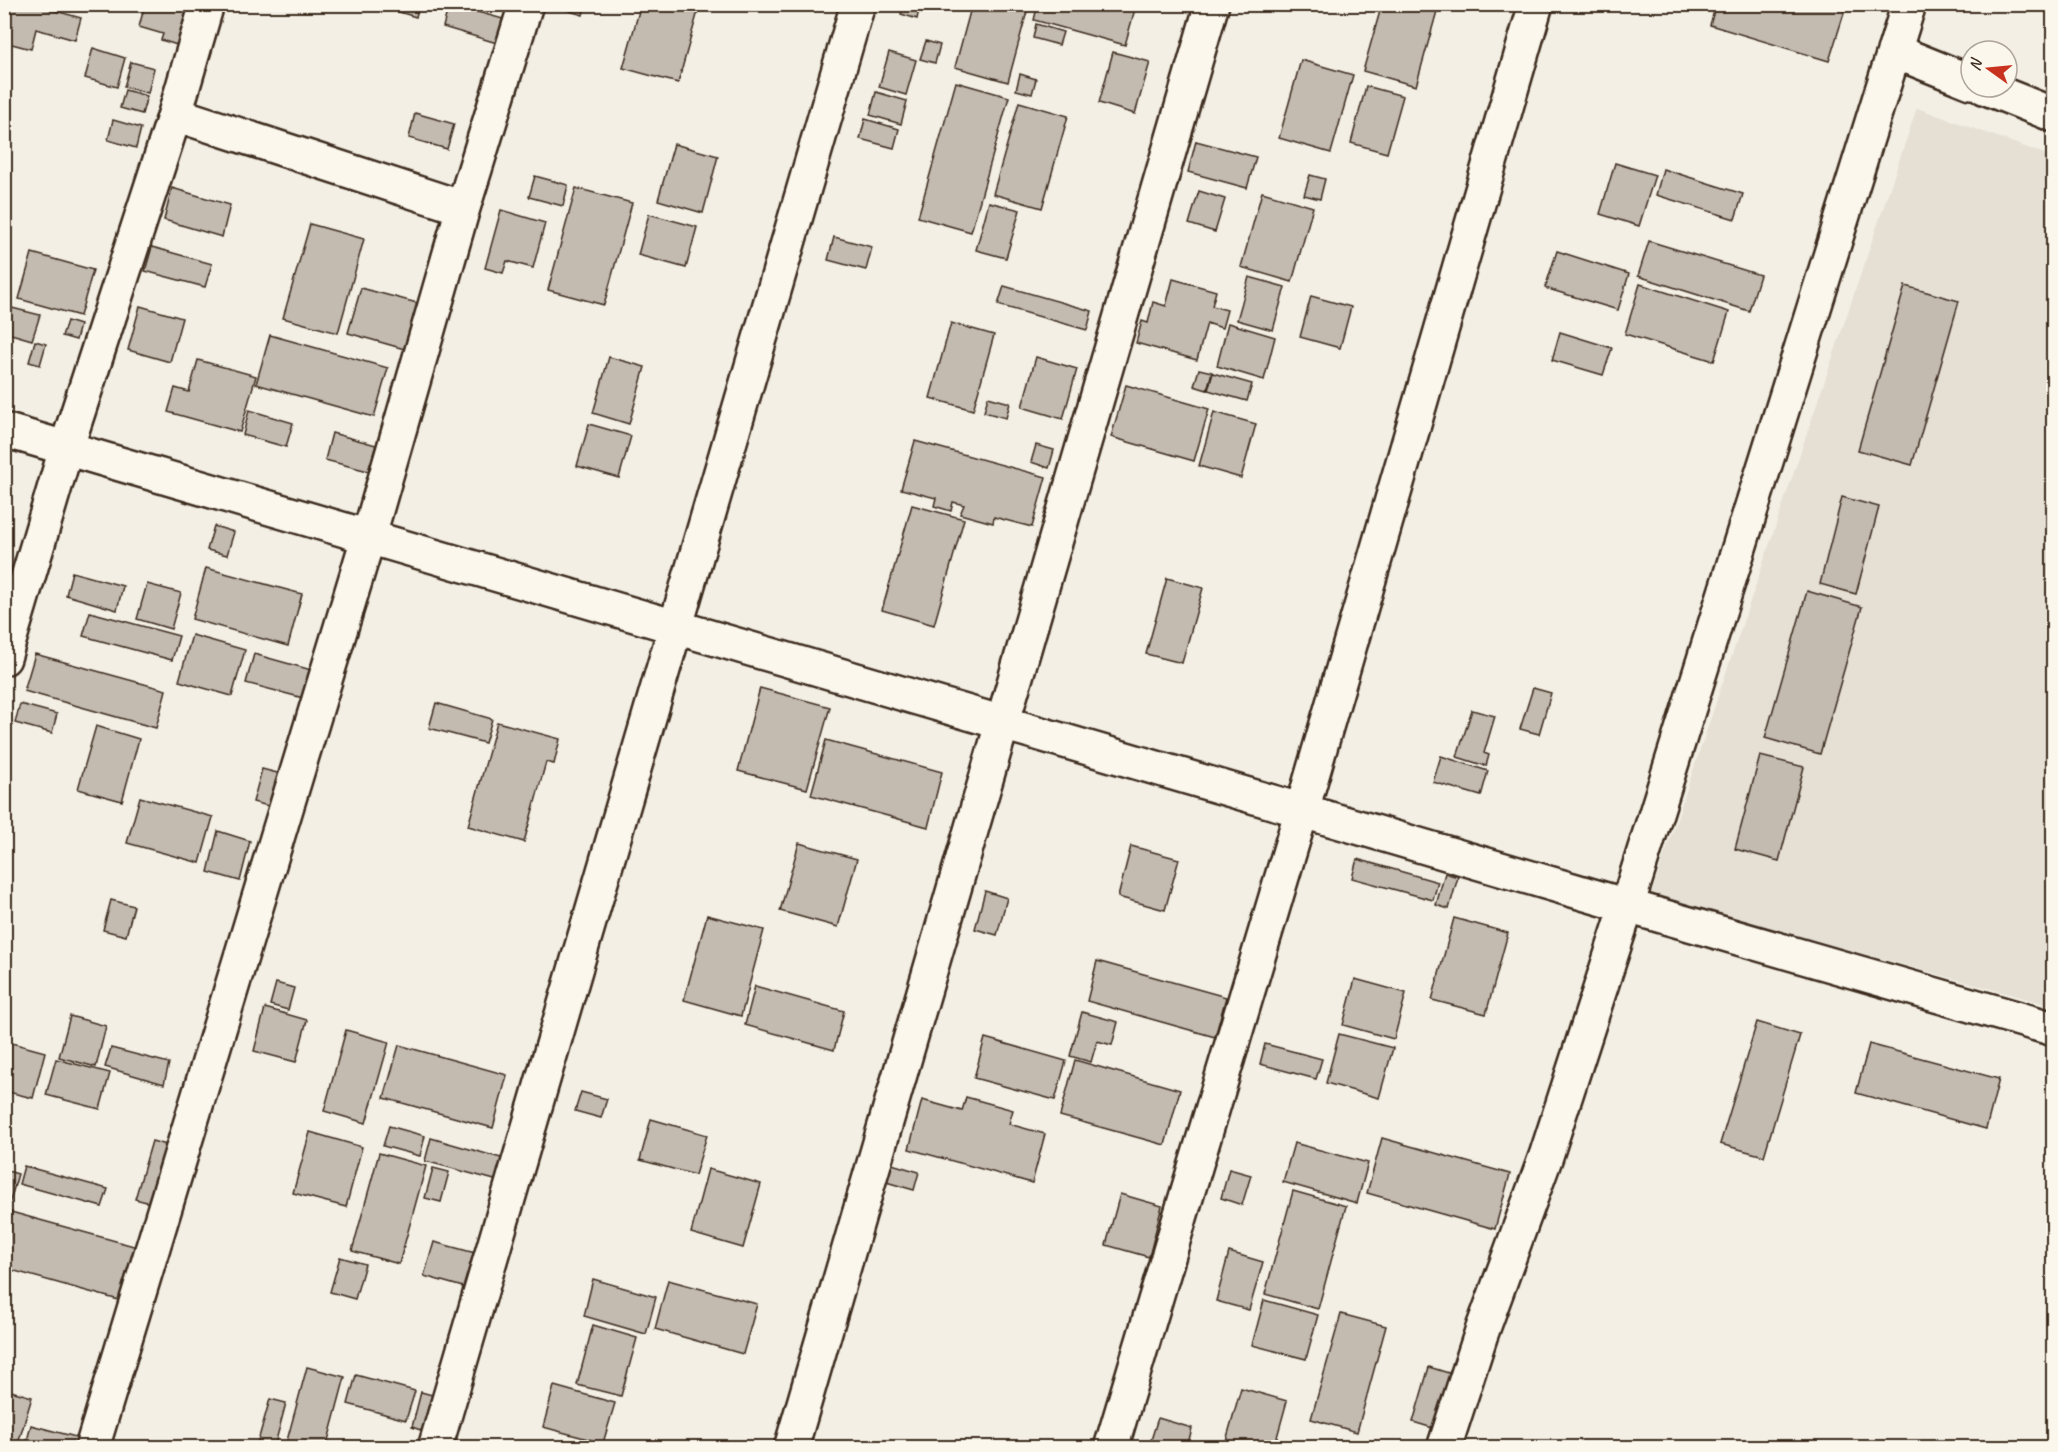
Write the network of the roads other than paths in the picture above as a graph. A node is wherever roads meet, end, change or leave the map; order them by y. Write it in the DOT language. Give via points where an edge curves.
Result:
graph roads {
  1 [pos="207,4"];
  2 [pos="526,4"];
  3 [pos="858,4"];
  4 [pos="1212,4"];
  5 [pos="1536,4"];
  6 [pos="1909,4"];
  7 [pos="1894,51"];
  8 [pos="1959,77"];
  9 [pos="2014,99"];
  10 [pos="175,114"];
  11 [pos="2054,115"];
  12 [pos="463,208"];
  13 [pos="4,430"];
  14 [pos="66,449"];
  15 [pos="369,535"];
  16 [pos="676,625"];
  17 [pos="4,658"];
  18 [pos="1003,722"];
  19 [pos="1302,810"];
  20 [pos="1627,906"];
  21 [pos="2054,1029"];
  22 [pos="92,1448"];
  23 [pos="435,1448"];
  24 [pos="791,1448"];
  25 [pos="1111,1448"];
  26 [pos="1444,1448"];
  1 -- 10 [label="street"];
  2 -- 12 [label="street"];
  3 -- 16 [label="street"];
  4 -- 18 [label="street"];
  5 -- 19 [label="street"];
  6 -- 7 [label="street"];
  7 -- 8 [label="street"];
  7 -- 20 [label="street"];
  9 -- 11 [label="street"];
  10 -- 12 [label="street"];
  10 -- 14 [label="street"];
  12 -- 15 [label="street"];
  13 -- 14 [label="street"];
  14 -- 15 [label="street"];
  14 -- 17 [label="street"];
  15 -- 16 [label="street"];
  15 -- 22 [label="street"];
  16 -- 18 [label="street"];
  16 -- 23 [label="street"];
  18 -- 19 [label="street"];
  18 -- 24 [label="street"];
  19 -- 20 [label="street"];
  19 -- 25 [label="street"];
  20 -- 21 [label="street"];
  20 -- 26 [label="street" via="1546,1156"];
}
